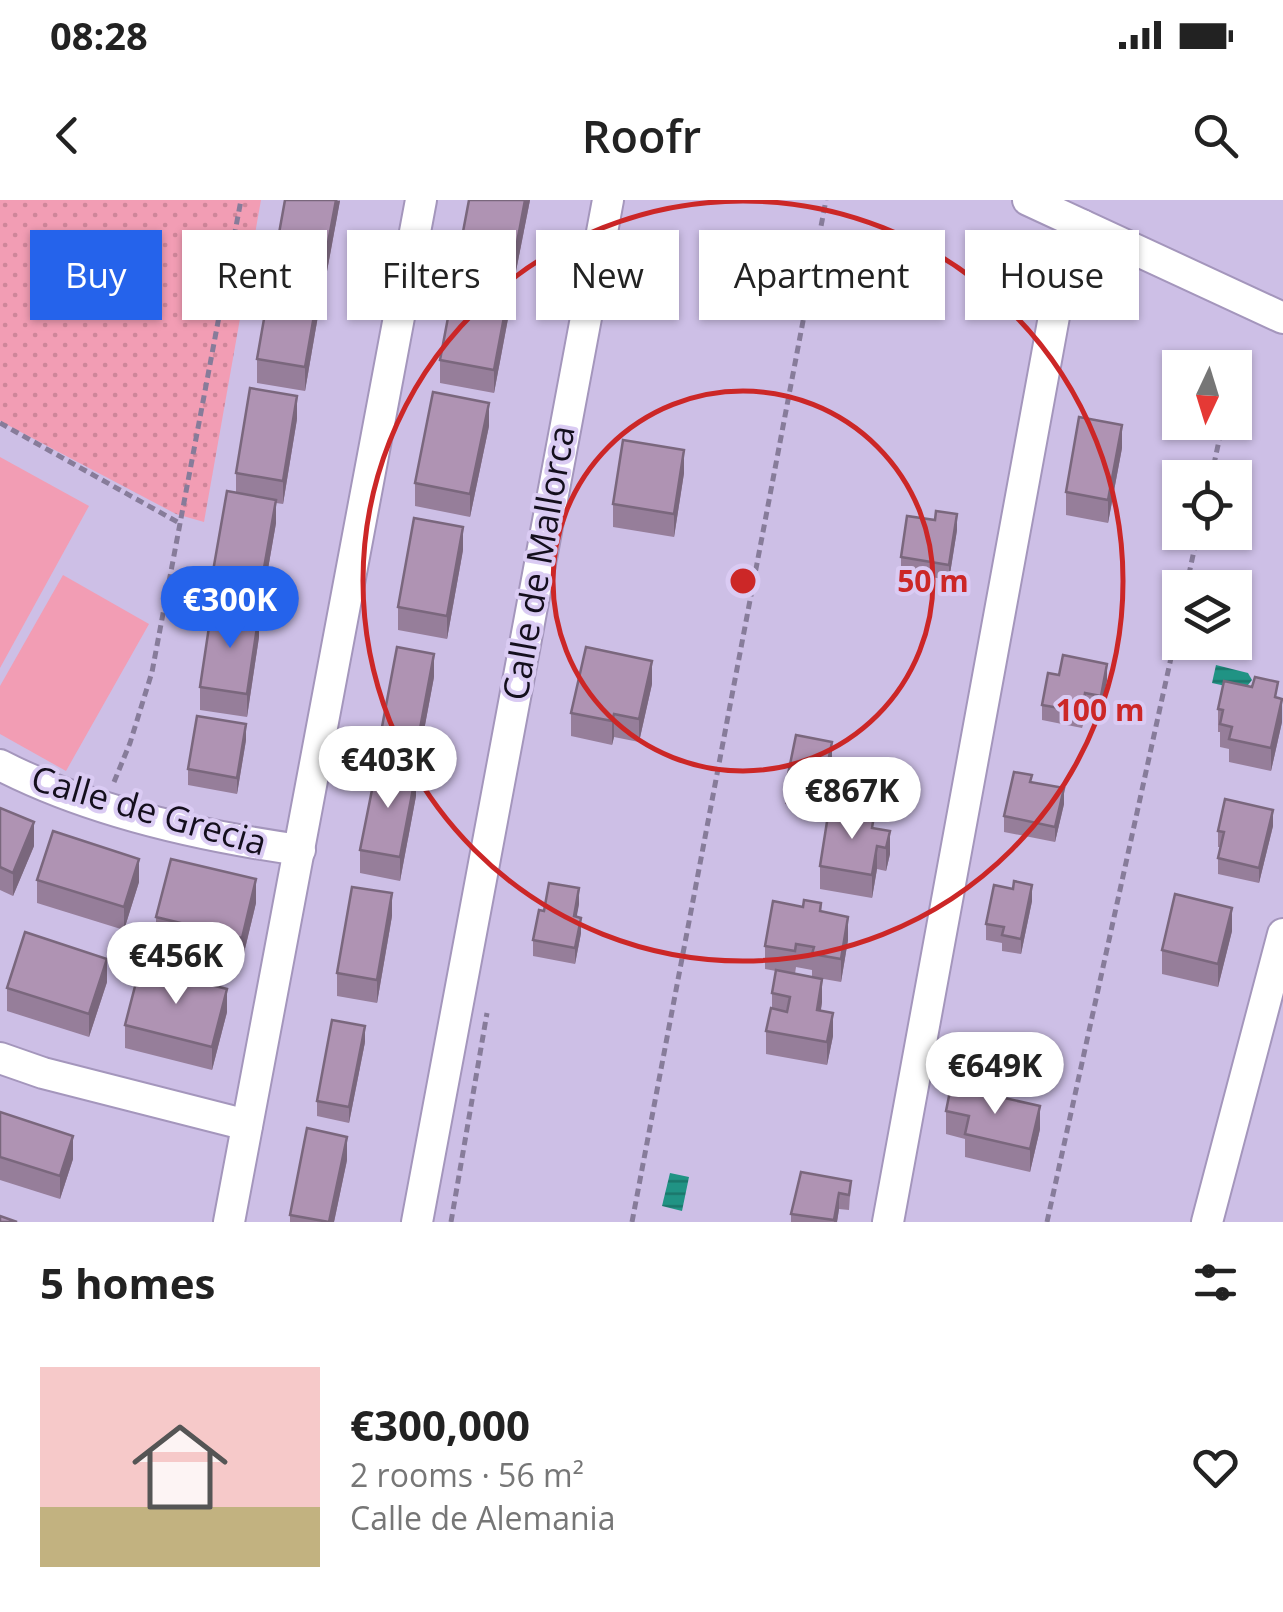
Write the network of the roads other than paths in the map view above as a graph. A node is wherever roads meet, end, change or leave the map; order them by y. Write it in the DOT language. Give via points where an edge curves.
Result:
graph roads {
  1 [pos="421,200"];
  2 [pos="608,200"];
  3 [pos="1028,200"];
  4 [pos="1082,225"];
  5 [pos="1283,318"];
  6 [pos="0,766"];
  7 [pos="300,850"];
  8 [pos="1283,934"];
  9 [pos="0,1058"];
  10 [pos="247,1125"];
  11 [pos="228,1222"];
  12 [pos="418,1222"];
  13 [pos="888,1222"];
  14 [pos="1207,1222"];
  1 -- 7 [label="street"];
  2 -- 12 [label="street, Calle de Mallorca"];
  3 -- 4 [label="street"];
  4 -- 5 [label="street"];
  4 -- 13 [label="street" via="1064,262"];
  6 -- 7 [label="street, Calle de Grecia" via="104,806"];
  7 -- 10 [label="street"];
  8 -- 14 [label="street"];
  9 -- 10 [label="street"];
  10 -- 11 [label="street"];
}
